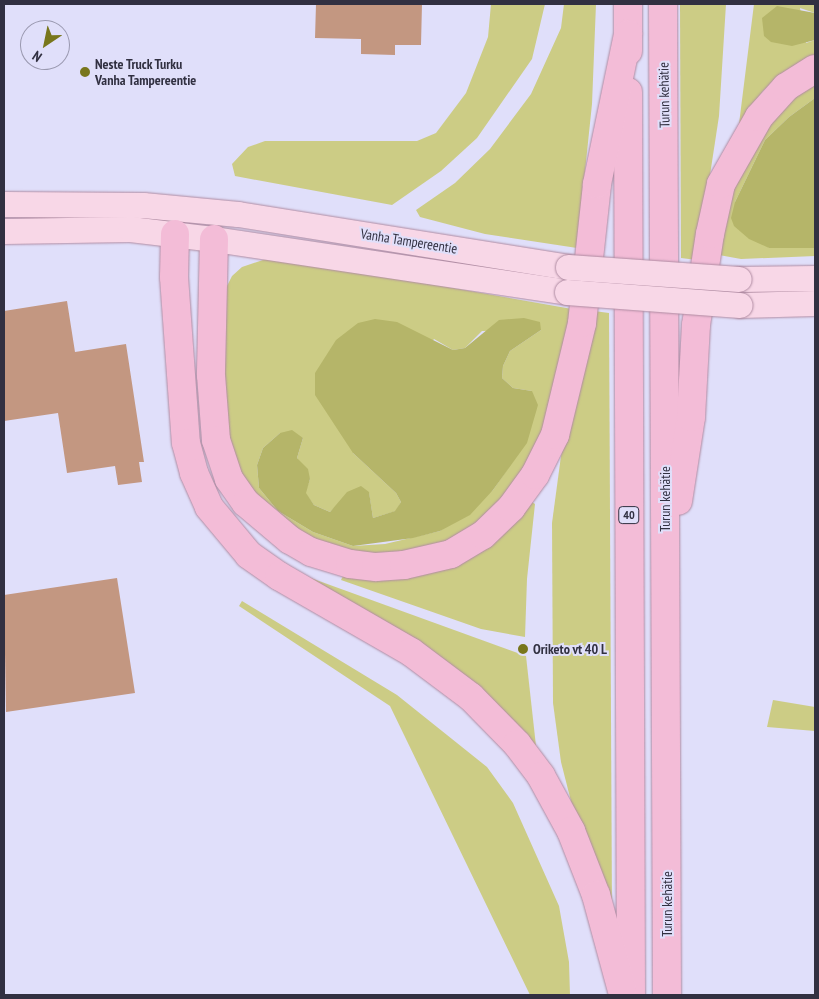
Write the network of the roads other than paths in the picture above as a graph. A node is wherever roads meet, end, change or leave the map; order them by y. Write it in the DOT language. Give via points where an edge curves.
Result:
graph roads {
  1 [pos="628,4"];
  2 [pos="664,4"];
  3 [pos="628,34"];
  4 [pos="815,69"];
  5 [pos="4,204"];
  6 [pos="194,209"];
  7 [pos="4,231"];
  8 [pos="175,234"];
  9 [pos="214,239"];
  10 [pos="815,278"];
  11 [pos="815,304"];
  12 [pos="665,584"];
  13 [pos="624,995"];
  14 [pos="631,995"];
  15 [pos="667,995"];
  1 -- 3 [label="highway, 40"];
  2 -- 12 [label="highway, Turun kehätie"];
  3 -- 9 [label="highway" via="597,184 582,323 555,435 535,475 511,508 483,535 451,554 404,566 350,564 317,554 290,540 246,503 230,479 216,440 211,375"];
  3 -- 14 [label="highway, 40"];
  4 -- 12 [label="highway" via="786,87 759,117 721,184 696,326 691,417"];
  5 -- 6 [label="main road, Vanha Tampereentie" via="74,202"];
  6 -- 8 [label="main road"];
  6 -- 9 [label="main road"];
  6 -- 10 [label="main road, Vanha Tampereentie, bridge" via="568,267 739,279"];
  7 -- 8 [label="main road, Vanha Tampereentie" via="130,229"];
  8 -- 9 [label="main road, Vanha Tampereentie"];
  8 -- 13 [label="highway" via="174,277 186,442 194,473 209,507 236,542 262,564 412,652 452,681 488,713 526,756 555,799 583,860"];
  9 -- 11 [label="main road, Vanha Tampereentie, bridge" via="567,292 740,305"];
  12 -- 15 [label="highway, Turun kehätie"];
}
